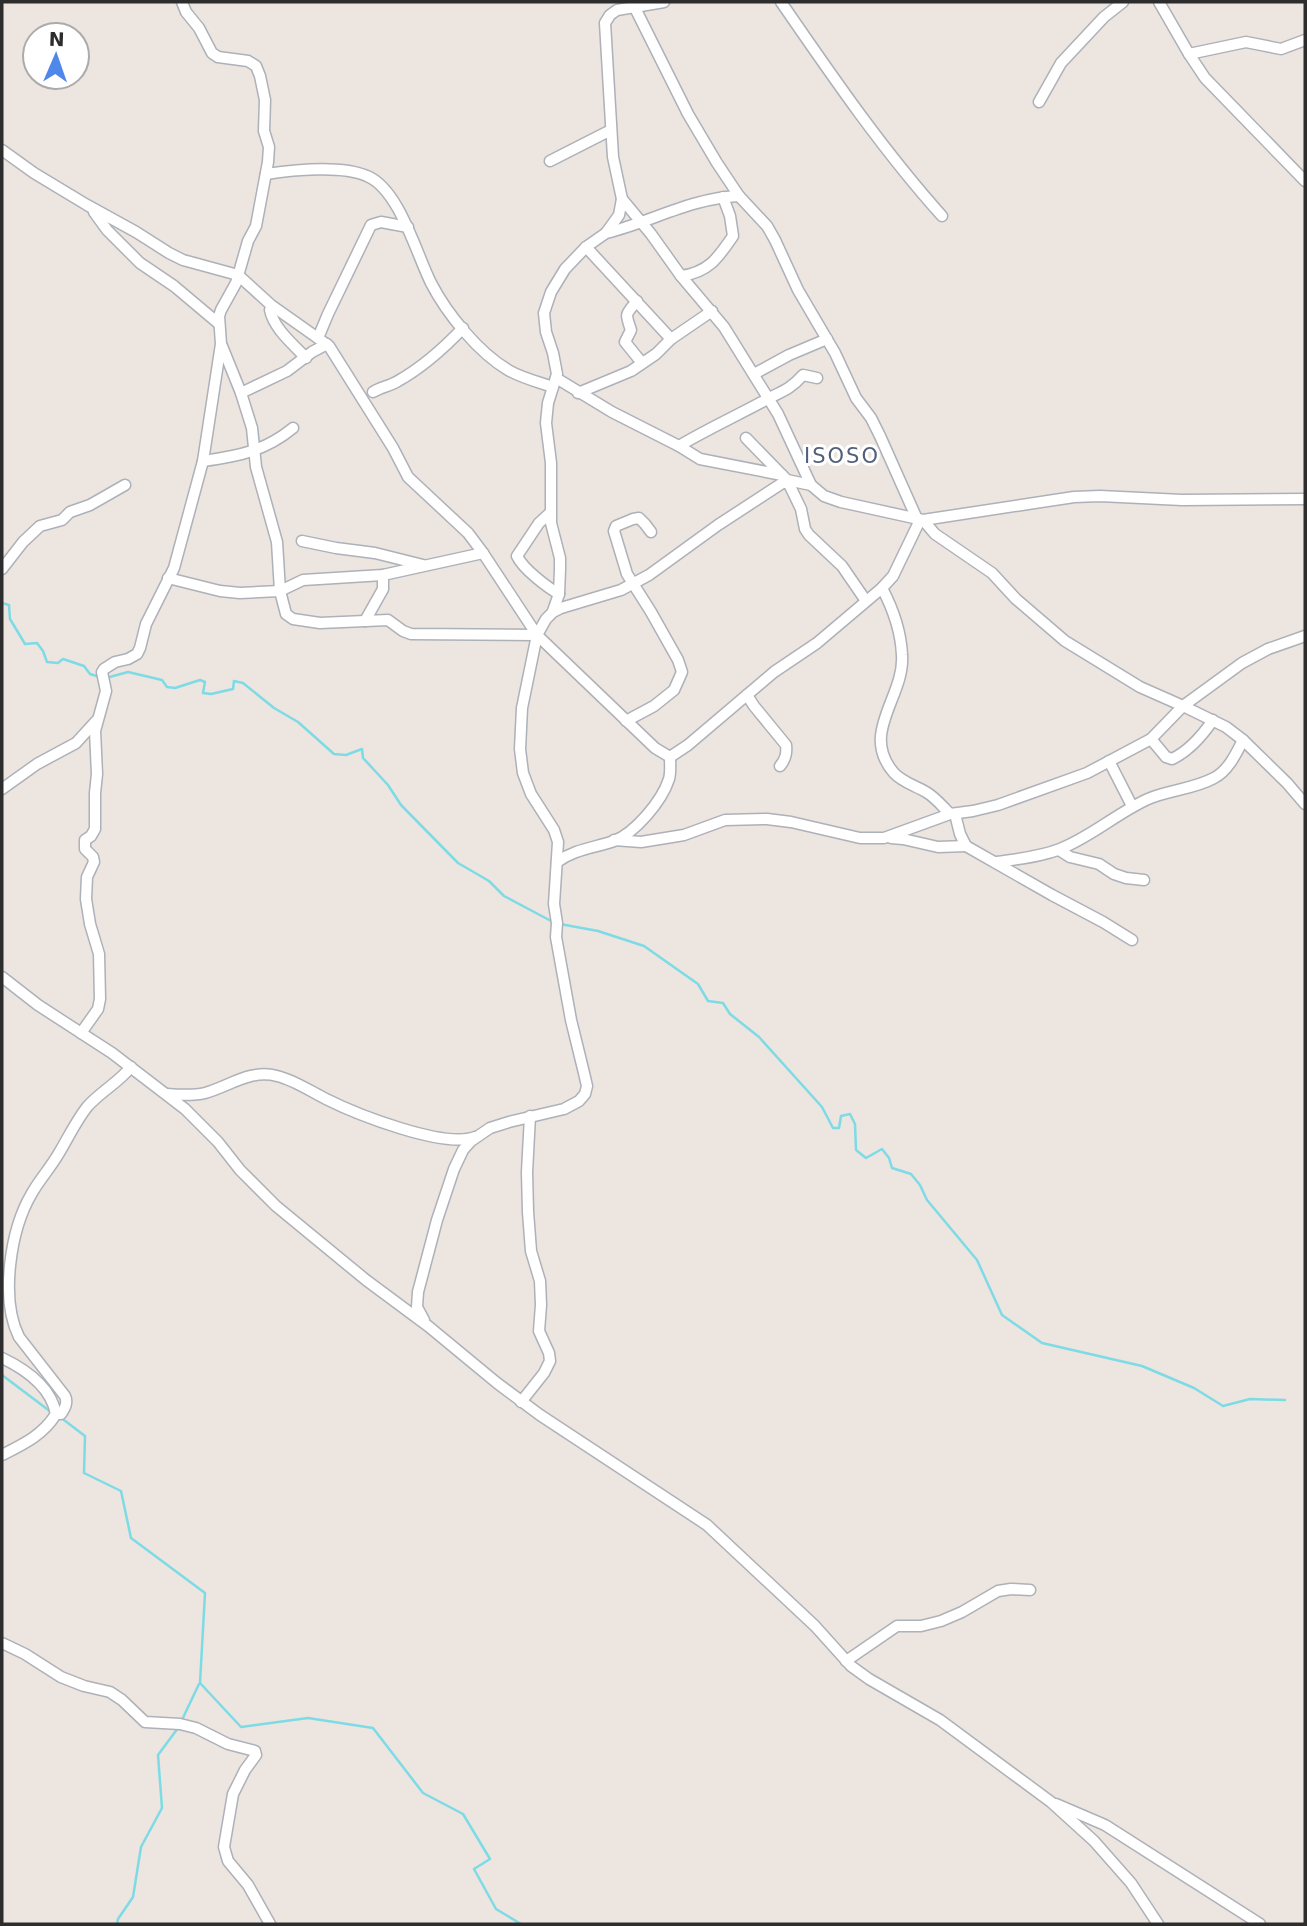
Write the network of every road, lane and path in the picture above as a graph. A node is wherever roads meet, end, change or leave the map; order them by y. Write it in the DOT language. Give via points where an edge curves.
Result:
graph roads {
  1 [pos="181,2"];
  2 [pos="664,2"];
  3 [pos="781,2"];
  4 [pos="1123,2"];
  5 [pos="1159,2"];
  6 [pos="635,8"];
  7 [pos="1305,40"];
  8 [pos="1189,54"];
  9 [pos="1040,102"];
  10 [pos="611,130"];
  11 [pos="2,150"];
  12 [pos="550,161"];
  13 [pos="266,174"];
  14 [pos="1305,181"];
  15 [pos="738,196"];
  16 [pos="723,197"];
  17 [pos="622,199"];
  18 [pos="87,205"];
  19 [pos="942,216"];
  20 [pos="641,222"];
  21 [pos="408,227"];
  22 [pos="607,233"];
  23 [pos="586,247"];
  24 [pos="237,275"];
  25 [pos="681,276"];
  26 [pos="637,301"];
  27 [pos="270,310"];
  28 [pos="712,311"];
  29 [pos="218,323"];
  30 [pos="463,328"];
  31 [pos="827,339"];
  32 [pos="671,340"];
  33 [pos="323,341"];
  34 [pos="220,344"];
  35 [pos="306,358"];
  36 [pos="642,363"];
  37 [pos="754,374"];
  38 [pos="817,378"];
  39 [pos="555,383"];
  40 [pos="373,392"];
  41 [pos="241,393"];
  42 [pos="578,393"];
  43 [pos="769,398"];
  44 [pos="293,428"];
  45 [pos="746,438"];
  46 [pos="679,446"];
  47 [pos="255,450"];
  48 [pos="203,461"];
  49 [pos="785,478"];
  50 [pos="125,485"];
  51 [pos="811,485"];
  52 [pos="1305,499"];
  53 [pos="550,513"];
  54 [pos="920,519"];
  55 [pos="651,532"];
  56 [pos="302,541"];
  57 [pos="483,553"];
  58 [pos="427,565"];
  59 [pos="2,569"];
  60 [pos="383,575"];
  61 [pos="168,579"];
  62 [pos="633,582"];
  63 [pos="882,587"];
  64 [pos="280,591"];
  65 [pos="559,594"];
  66 [pos="866,601"];
  67 [pos="553,612"];
  68 [pos="365,621"];
  69 [pos="537,635"];
  70 [pos="1301,637"];
  71 [pos="1305,649"];
  72 [pos="747,695"];
  73 [pos="1183,706"];
  74 [pos="626,720"];
  75 [pos="1213,720"];
  76 [pos="96,721"];
  77 [pos="1151,739"];
  78 [pos="1243,740"];
  79 [pos="670,757"];
  80 [pos="1109,761"];
  81 [pos="780,766"];
  82 [pos="2,789"];
  83 [pos="1305,804"];
  84 [pos="1132,806"];
  85 [pos="952,814"];
  86 [pos="884,838"];
  87 [pos="614,841"];
  88 [pos="966,846"];
  89 [pos="1059,850"];
  90 [pos="557,862"];
  91 [pos="997,862"];
  92 [pos="1144,880"];
  93 [pos="1132,940"];
  94 [pos="2,976"];
  95 [pos="81,1033"];
  96 [pos="131,1068"];
  97 [pos="167,1094"];
  98 [pos="530,1116"];
  99 [pos="481,1134"];
  100 [pos="428,1326"];
  101 [pos="2,1358"];
  102 [pos="521,1402"];
  103 [pos="56,1414"];
  104 [pos="2,1455"];
  105 [pos="1030,1590"];
  106 [pos="2,1643"];
  107 [pos="846,1661"];
  108 [pos="1051,1802"];
  109 [pos="270,1924"];
  110 [pos="1158,1924"];
  111 [pos="1260,1924"];
  1 -- 13 [label="street" via="212,53 256,66 265,100"];
  2 -- 6 [label="street"];
  3 -- 19 [label="street" via="850,103"];
  4 -- 9 [label="street" via="1073,49"];
  5 -- 8 [label="street"];
  6 -- 10 [label="street" via="617,10 605,23"];
  6 -- 15 [label="street" via="688,114"];
  7 -- 8 [label="street" via="1281,49 1246,42"];
  8 -- 14 [label="street" via="1205,78"];
  10 -- 12 [label="street"];
  10 -- 17 [label="street"];
  11 -- 18 [label="street"];
  13 -- 21 [label="street" via="331,169 366,175 383,185"];
  13 -- 24 [label="street" via="259,215"];
  15 -- 16 [label="street"];
  15 -- 31 [label="street" via="766,226"];
  16 -- 20 [label="street"];
  16 -- 25 [label="street" via="733,236 708,268"];
  17 -- 20 [label="street"];
  17 -- 22 [label="street" via="619,215"];
  18 -- 24 [label="street" via="183,260"];
  18 -- 29 [label="street" via="140,263"];
  20 -- 22 [label="street"];
  20 -- 25 [label="street"];
  21 -- 30 [label="street" via="430,282"];
  21 -- 33 [label="street" via="381,222 371,225"];
  22 -- 23 [label="street"];
  23 -- 26 [label="street"];
  23 -- 39 [label="street" via="565,269 547,302 544,321 556,366"];
  24 -- 29 [label="street"];
  24 -- 33 [label="street"];
  25 -- 28 [label="street"];
  26 -- 32 [label="street"];
  26 -- 36 [label="street" via="626,315 631,330 625,342"];
  27 -- 35 [label="street" via="276,325"];
  28 -- 32 [label="street"];
  28 -- 37 [label="street"];
  29 -- 34 [label="street"];
  30 -- 39 [label="street" via="507,369"];
  30 -- 40 [label="street" via="434,356"];
  31 -- 37 [label="street"];
  31 -- 54 [label="street"];
  32 -- 36 [label="street"];
  33 -- 35 [label="street"];
  33 -- 57 [label="street" via="408,477"];
  34 -- 41 [label="street"];
  34 -- 48 [label="street"];
  35 -- 41 [label="street"];
  36 -- 42 [label="street"];
  37 -- 43 [label="street"];
  38 -- 43 [label="street" via="803,376"];
  39 -- 42 [label="street"];
  39 -- 53 [label="street" via="546,424"];
  41 -- 47 [label="street"];
  42 -- 46 [label="street"];
  43 -- 46 [label="street"];
  43 -- 51 [label="street"];
  44 -- 47 [label="street"];
  45 -- 49 [label="street"];
  46 -- 49 [label="street" via="700,459"];
  47 -- 48 [label="street"];
  47 -- 64 [label="street" via="277,542"];
  48 -- 61 [label="street"];
  49 -- 51 [label="street"];
  49 -- 62 [label="street"];
  49 -- 66 [label="street" via="801,509 805,529 842,566"];
  50 -- 59 [label="street" via="62,520 40,526"];
  51 -- 54 [label="street" via="841,502"];
  52 -- 54 [label="street" via="1074,497"];
  53 -- 65 [label="street" via="560,558"];
  53 -- 65 [label="street" via="517,556"];
  54 -- 63 [label="street" via="893,576"];
  54 -- 73 [label="street" via="992,573 1065,640 1140,687"];
  55 -- 62 [label="street" via="639,518 616,526 614,531"];
  56 -- 58 [label="street"];
  57 -- 58 [label="street"];
  57 -- 69 [label="street"];
  58 -- 60 [label="street"];
  60 -- 64 [label="street" via="303,580"];
  60 -- 68 [label="street" via="383,589"];
  61 -- 64 [label="street" via="220,591"];
  61 -- 76 [label="street" via="136,654 104,668 106,691"];
  62 -- 67 [label="street"];
  62 -- 74 [label="street" via="682,672 674,691"];
  63 -- 66 [label="street"];
  63 -- 85 [label="street" via="903,655 881,727 882,752 895,775 929,793"];
  64 -- 68 [label="street" via="286,614 293,619"];
  65 -- 67 [label="street"];
  66 -- 72 [label="street"];
  67 -- 69 [label="street"];
  68 -- 69 [label="street" via="388,620 411,634"];
  69 -- 74 [label="street"];
  69 -- 90 [label="street" via="522,708 520,749 531,794 558,842"];
  70 -- 71 [label="street"];
  70 -- 73 [label="street" via="1241,663"];
  72 -- 79 [label="street"];
  72 -- 81 [label="street" via="786,744"];
  73 -- 75 [label="street"];
  73 -- 77 [label="street"];
  74 -- 79 [label="street"];
  75 -- 77 [label="street" via="1198,740 1172,759"];
  75 -- 78 [label="street"];
  76 -- 82 [label="street" via="76,743"];
  76 -- 95 [label="street" via="95,829 84,844 94,862 87,877 86,899 99,954 100,1003"];
  77 -- 80 [label="street"];
  78 -- 83 [label="street"];
  78 -- 84 [label="street" via="1216,778"];
  79 -- 87 [label="street" via="668,780 657,800 639,823"];
  80 -- 84 [label="street"];
  80 -- 85 [label="street" via="998,805"];
  84 -- 89 [label="street"];
  85 -- 86 [label="street"];
  85 -- 88 [label="street"];
  86 -- 87 [label="street" via="860,838 767,819 725,820 684,835"];
  86 -- 88 [label="street" via="938,847"];
  87 -- 90 [label="street"];
  88 -- 91 [label="street"];
  89 -- 91 [label="street"];
  89 -- 92 [label="street" via="1114,874"];
  90 -- 98 [label="street" via="556,937 587,1086 579,1101 564,1109"];
  91 -- 93 [label="street"];
  94 -- 95 [label="street"];
  95 -- 96 [label="street"];
  96 -- 97 [label="street"];
  96 -- 103 [label="street" via="84,1112 32,1193 12,1243 8,1315 19,1337 65,1396 64,1410"];
  97 -- 99 [label="street" via="205,1093 261,1073 286,1078 333,1102 404,1128 465,1140"];
  97 -- 100 [label="street" via="202,1124 276,1206"];
  98 -- 99 [label="street"];
  98 -- 102 [label="street" via="527,1189 531,1251 540,1280 539,1331 550,1361"];
  99 -- 100 [label="street" via="463,1150 437,1220 416,1299"];
  100 -- 102 [label="street"];
  101 -- 103 [label="street" via="42,1387"];
  102 -- 107 [label="street" via="708,1525"];
  103 -- 104 [label="street" via="40,1434"];
  105 -- 107 [label="street" via="998,1591 941,1621 897,1626"];
  106 -- 109 [label="street" via="61,1677 110,1692 145,1722 196,1728 255,1751 233,1794 223,1847"];
  107 -- 108 [label="street" via="940,1720"];
  108 -- 110 [label="street" via="1131,1883"];
  108 -- 111 [label="street" via="1105,1825"];
}
